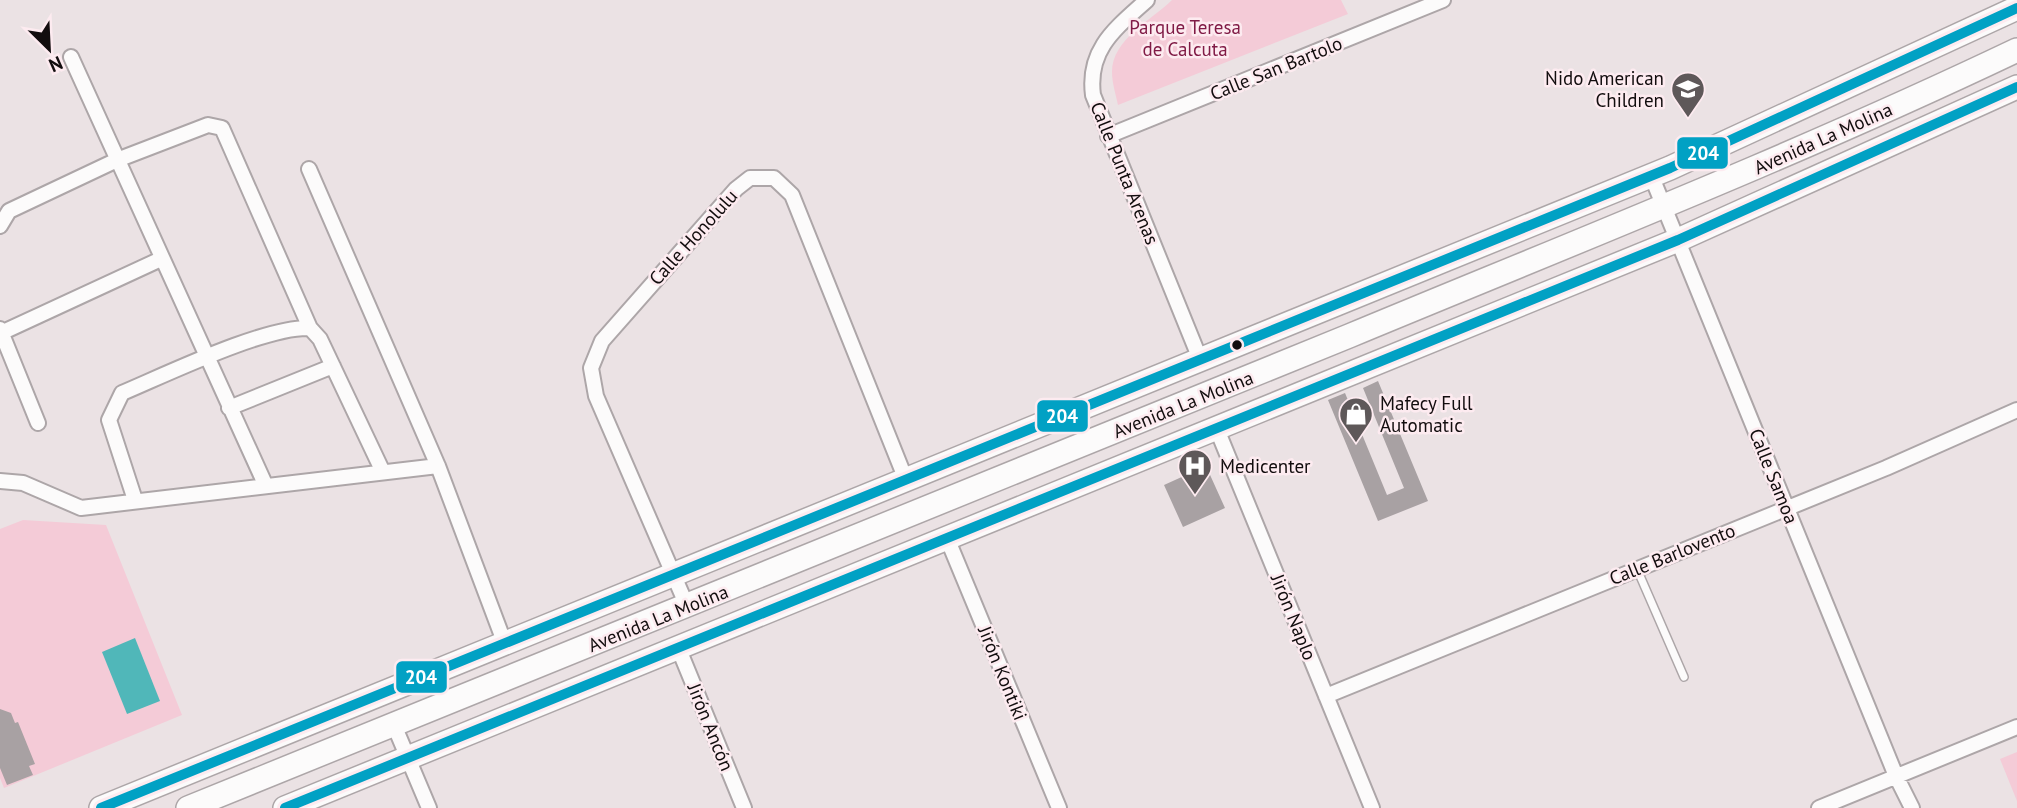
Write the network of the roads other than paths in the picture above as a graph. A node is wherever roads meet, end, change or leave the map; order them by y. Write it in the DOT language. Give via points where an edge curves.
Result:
graph roads {
  1 [pos="1147,0"];
  2 [pos="1443,0"];
  3 [pos="2017,8"];
  4 [pos="2017,50"];
  5 [pos="71,57"];
  6 [pos="2017,87"];
  7 [pos="1108,136"];
  8 [pos="117,160"];
  9 [pos="309,169"];
  10 [pos="1651,175"];
  11 [pos="1664,206"];
  12 [pos="0,226"];
  13 [pos="1678,240"];
  14 [pos="161,260"];
  15 [pos="310,328"];
  16 [pos="0,331"];
  17 [pos="205,358"];
  18 [pos="1200,359"];
  19 [pos="333,366"];
  20 [pos="229,408"];
  21 [pos="2017,410"];
  22 [pos="38,423"];
  23 [pos="1216,427"];
  24 [pos="438,466"];
  25 [pos="382,470"];
  26 [pos="0,481"];
  27 [pos="906,481"];
  28 [pos="265,484"];
  29 [pos="135,500"];
  30 [pos="1787,507"];
  31 [pos="947,537"];
  32 [pos="1637,569"];
  33 [pos="674,575"];
  34 [pos="687,606"];
  35 [pos="505,643"];
  36 [pos="678,647"];
  37 [pos="1684,677"];
  38 [pos="1326,696"];
  39 [pos="394,725"];
  40 [pos="2017,727"];
  41 [pos="271,738"];
  42 [pos="408,758"];
  43 [pos="1896,776"];
  44 [pos="264,777"];
  45 [pos="101,808"];
  46 [pos="188,808"];
  47 [pos="285,808"];
  48 [pos="429,808"];
  49 [pos="744,808"];
  50 [pos="1059,808"];
  51 [pos="1372,808"];
  52 [pos="1819,808"];
  53 [pos="1913,808"];
  1 -- 7 [label="street, Calle Punta Arenas" via="1107,37 1095,58 1093,95"];
  2 -- 7 [label="street, Calle San Bartolo"];
  3 -- 10 [label="main road, Avenida La Molina"];
  4 -- 11 [label="main road, Avenida La Molina"];
  5 -- 8 [label="street"];
  6 -- 13 [label="main road, Avenida La Molina"];
  7 -- 18 [label="street, Calle Punta Arenas"];
  8 -- 12 [label="street" via="9,211"];
  8 -- 14 [label="street"];
  8 -- 15 [label="street" via="208,125 222,128"];
  9 -- 24 [label="street"];
  10 -- 11 [label="street, Calle Samoa"];
  10 -- 18 [label="main road, Avenida La Molina"];
  11 -- 13 [label="street, Calle Samoa"];
  11 -- 34 [label="main road, Avenida La Molina"];
  13 -- 23 [label="main road, Avenida La Molina"];
  13 -- 30 [label="street, Calle Samoa"];
  14 -- 16 [label="street"];
  14 -- 17 [label="street"];
  15 -- 17 [label="street" via="293,327"];
  15 -- 19 [label="street"];
  16 -- 22 [label="street"];
  17 -- 20 [label="street"];
  17 -- 29 [label="street" via="122,393 108,420"];
  18 -- 27 [label="main road, Avenida La Molina"];
  19 -- 20 [label="street"];
  19 -- 25 [label="street"];
  20 -- 28 [label="street"];
  21 -- 30 [label="street, Calle Barlovento"];
  23 -- 31 [label="main road, Avenida La Molina"];
  23 -- 38 [label="street, Jirón Naplo"];
  24 -- 25 [label="street"];
  24 -- 35 [label="street"];
  25 -- 28 [label="street"];
  26 -- 29 [label="street" via="23,483 81,508"];
  27 -- 33 [label="main road, Avenida La Molina"];
  27 -- 33 [label="street, Calle Honolulu" via="792,195 774,178 758,176 736,189 635,300 593,358 592,387"];
  28 -- 29 [label="street"];
  30 -- 32 [label="street, Calle Barlovento"];
  30 -- 43 [label="street, Calle Samoa"];
  31 -- 36 [label="main road, Avenida La Molina"];
  31 -- 50 [label="street, Jirón Kontiki"];
  32 -- 37 [label="lane"];
  32 -- 38 [label="street, Calle Barlovento"];
  33 -- 34 [label="street, Calle Honolulu"];
  33 -- 35 [label="main road, Avenida La Molina"];
  34 -- 39 [label="main road, Avenida La Molina"];
  35 -- 41 [label="main road, Avenida La Molina"];
  36 -- 42 [label="main road, Avenida La Molina"];
  36 -- 49 [label="street, Jirón Ancón"];
  38 -- 51 [label="street, Jirón Naplo"];
  39 -- 42 [label="street"];
  39 -- 44 [label="main road, Avenida La Molina"];
  40 -- 43 [label="street"];
  41 -- 44 [label="main road"];
  41 -- 45 [label="main road, Avenida La Molina"];
  42 -- 47 [label="main road, Avenida La Molina"];
  42 -- 48 [label="street"];
  43 -- 52 [label="street"];
  43 -- 53 [label="street, Calle Samoa"];
  44 -- 46 [label="main road, Avenida La Molina"];
}
